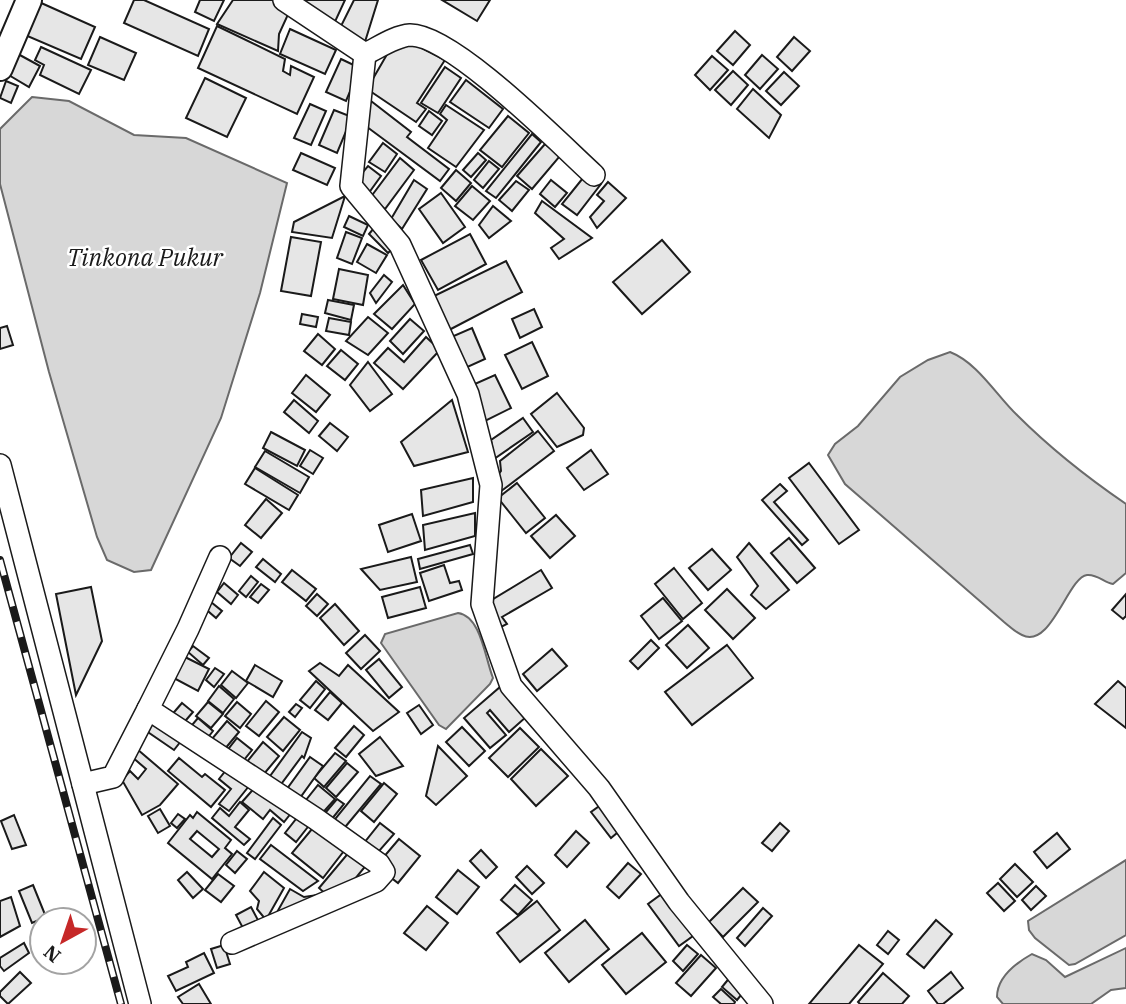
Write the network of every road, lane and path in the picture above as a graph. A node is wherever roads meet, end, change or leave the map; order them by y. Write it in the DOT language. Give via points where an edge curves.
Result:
graph roads {
  1 [pos="29,0"];
  2 [pos="284,0"];
  3 [pos="365,54"];
  4 [pos="0,68"];
  5 [pos="594,175"];
  6 [pos="0,465"];
  7 [pos="220,557"];
  8 [pos="148,709"];
  9 [pos="83,785"];
  10 [pos="232,943"];
  11 [pos="141,1004"];
  12 [pos="762,1004"];
  1 -- 4 [label="street"];
  2 -- 3 [label="street"];
  3 -- 5 [label="street" via="410,36 429,40 470,64"];
  3 -- 12 [label="street" via="351,186 400,245 468,394 491,485 482,604 511,686 599,788 679,902"];
  6 -- 9 [label="street"];
  7 -- 8 [label="street"];
  8 -- 9 [label="street" via="113,777"];
  8 -- 10 [label="street" via="316,819 384,872 376,881"];
  9 -- 11 [label="street"];
}
